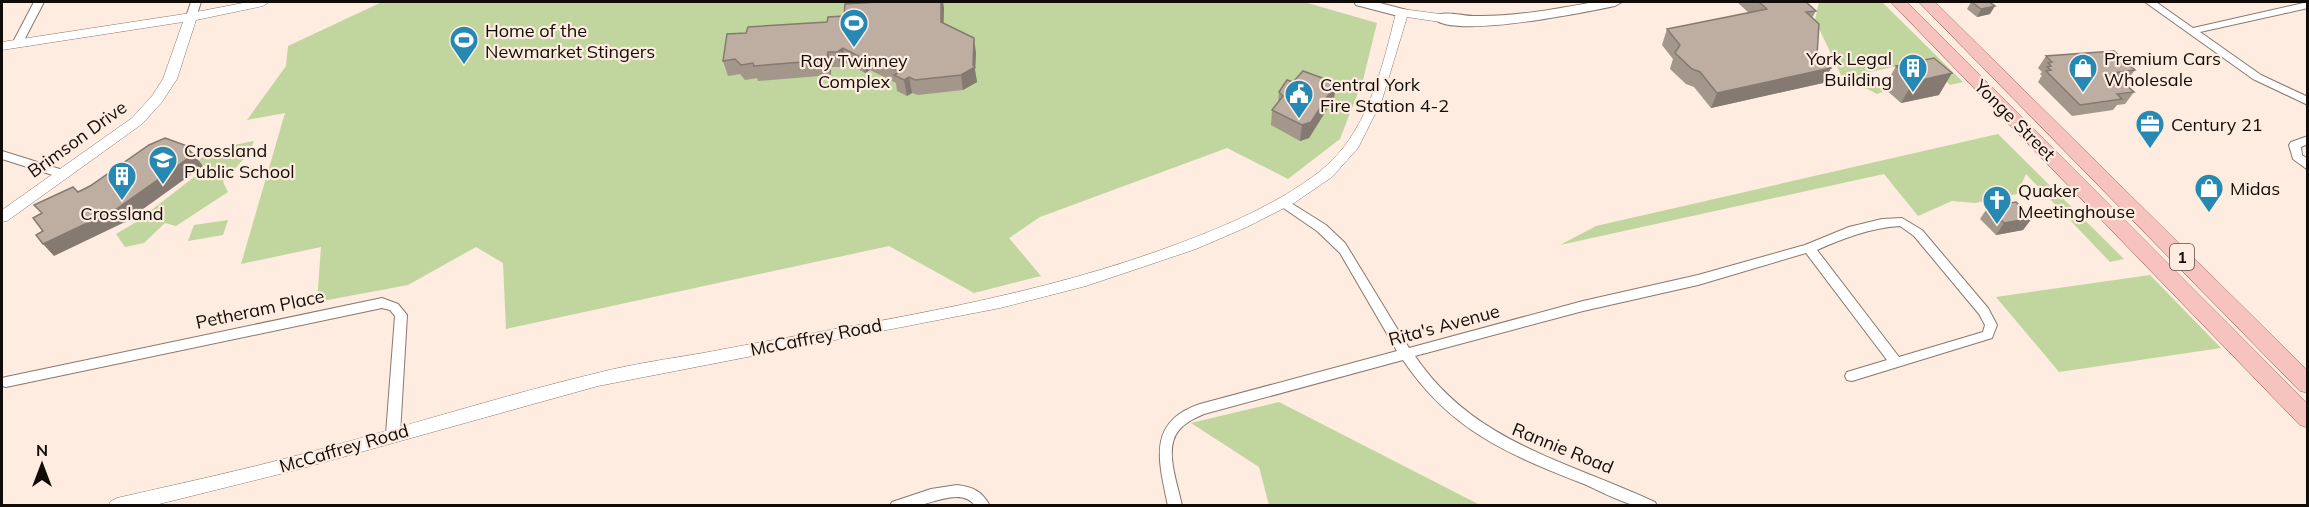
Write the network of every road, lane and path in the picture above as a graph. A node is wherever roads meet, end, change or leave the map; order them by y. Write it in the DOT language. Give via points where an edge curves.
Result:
graph roads {
  1 [pos="39,2"];
  2 [pos="196,2"];
  3 [pos="263,2"];
  4 [pos="1361,2"];
  5 [pos="1615,2"];
  6 [pos="1899,2"];
  7 [pos="1927,2"];
  8 [pos="2150,2"];
  9 [pos="2307,5"];
  10 [pos="1402,13"];
  11 [pos="191,17"];
  12 [pos="1440,18"];
  13 [pos="2193,31"];
  14 [pos="17,44"];
  15 [pos="2,46"];
  16 [pos="2307,102"];
  17 [pos="2307,140"];
  18 [pos="2,155"];
  19 [pos="2307,166"];
  20 [pos="62,174"];
  21 [pos="1283,202"];
  22 [pos="2,217"];
  23 [pos="1809,248"];
  24 [pos="1407,353"];
  25 [pos="1896,361"];
  26 [pos="1852,376"];
  27 [pos="6,382"];
  28 [pos="2307,385"];
  29 [pos="2307,419"];
  30 [pos="393,434"];
  31 [pos="117,506"];
  32 [pos="897,506"];
  33 [pos="983,506"];
  34 [pos="1175,506"];
  35 [pos="1650,506"];
  1 -- 14 [label="street"];
  2 -- 11 [label="street"];
  3 -- 11 [label="street"];
  4 -- 10 [label="main road"];
  5 -- 12 [label="main road" via="1521,20"];
  6 -- 29 [label="main road, Yonge Street / 1"];
  7 -- 28 [label="main road, Yonge Street / 1"];
  8 -- 13 [label="street"];
  9 -- 13 [label="street"];
  10 -- 12 [label="street"];
  10 -- 21 [label="street, McCaffrey Road" via="1369,116 1353,147 1322,177"];
  11 -- 14 [label="street"];
  11 -- 20 [label="street, Brimson Drive" via="170,80 157,99 137,121"];
  13 -- 16 [label="street" via="2257,77"];
  14 -- 15 [label="street"];
  17 -- 19 [label="street" via="2295,146 2297,156"];
  18 -- 20 [label="street"];
  20 -- 22 [label="street, Brimson Drive"];
  21 -- 24 [label="street, Rannie Road" via="1341,245"];
  21 -- 30 [label="street, McCaffrey Road" via="1191,244 1064,288 598,379"];
  23 -- 24 [label="street, Rita's Avenue"];
  23 -- 25 [label="street"];
  23 -- 25 [label="street, Rita's Avenue" via="1849,231 1902,222 1918,233 1984,311 1991,325 1988,335"];
  24 -- 34 [label="street, Rita's Avenue" via="1200,408 1181,417 1169,430 1165,453"];
  24 -- 35 [label="street, Rannie Road" via="1451,408 1491,437"];
  25 -- 26 [label="street"];
  27 -- 30 [label="street, Petheram Place" via="382,303 401,315"];
  30 -- 31 [label="street, McCaffrey Road" via="296,463"];
  32 -- 33 [label="street" via="962,490 974,493"];
}
